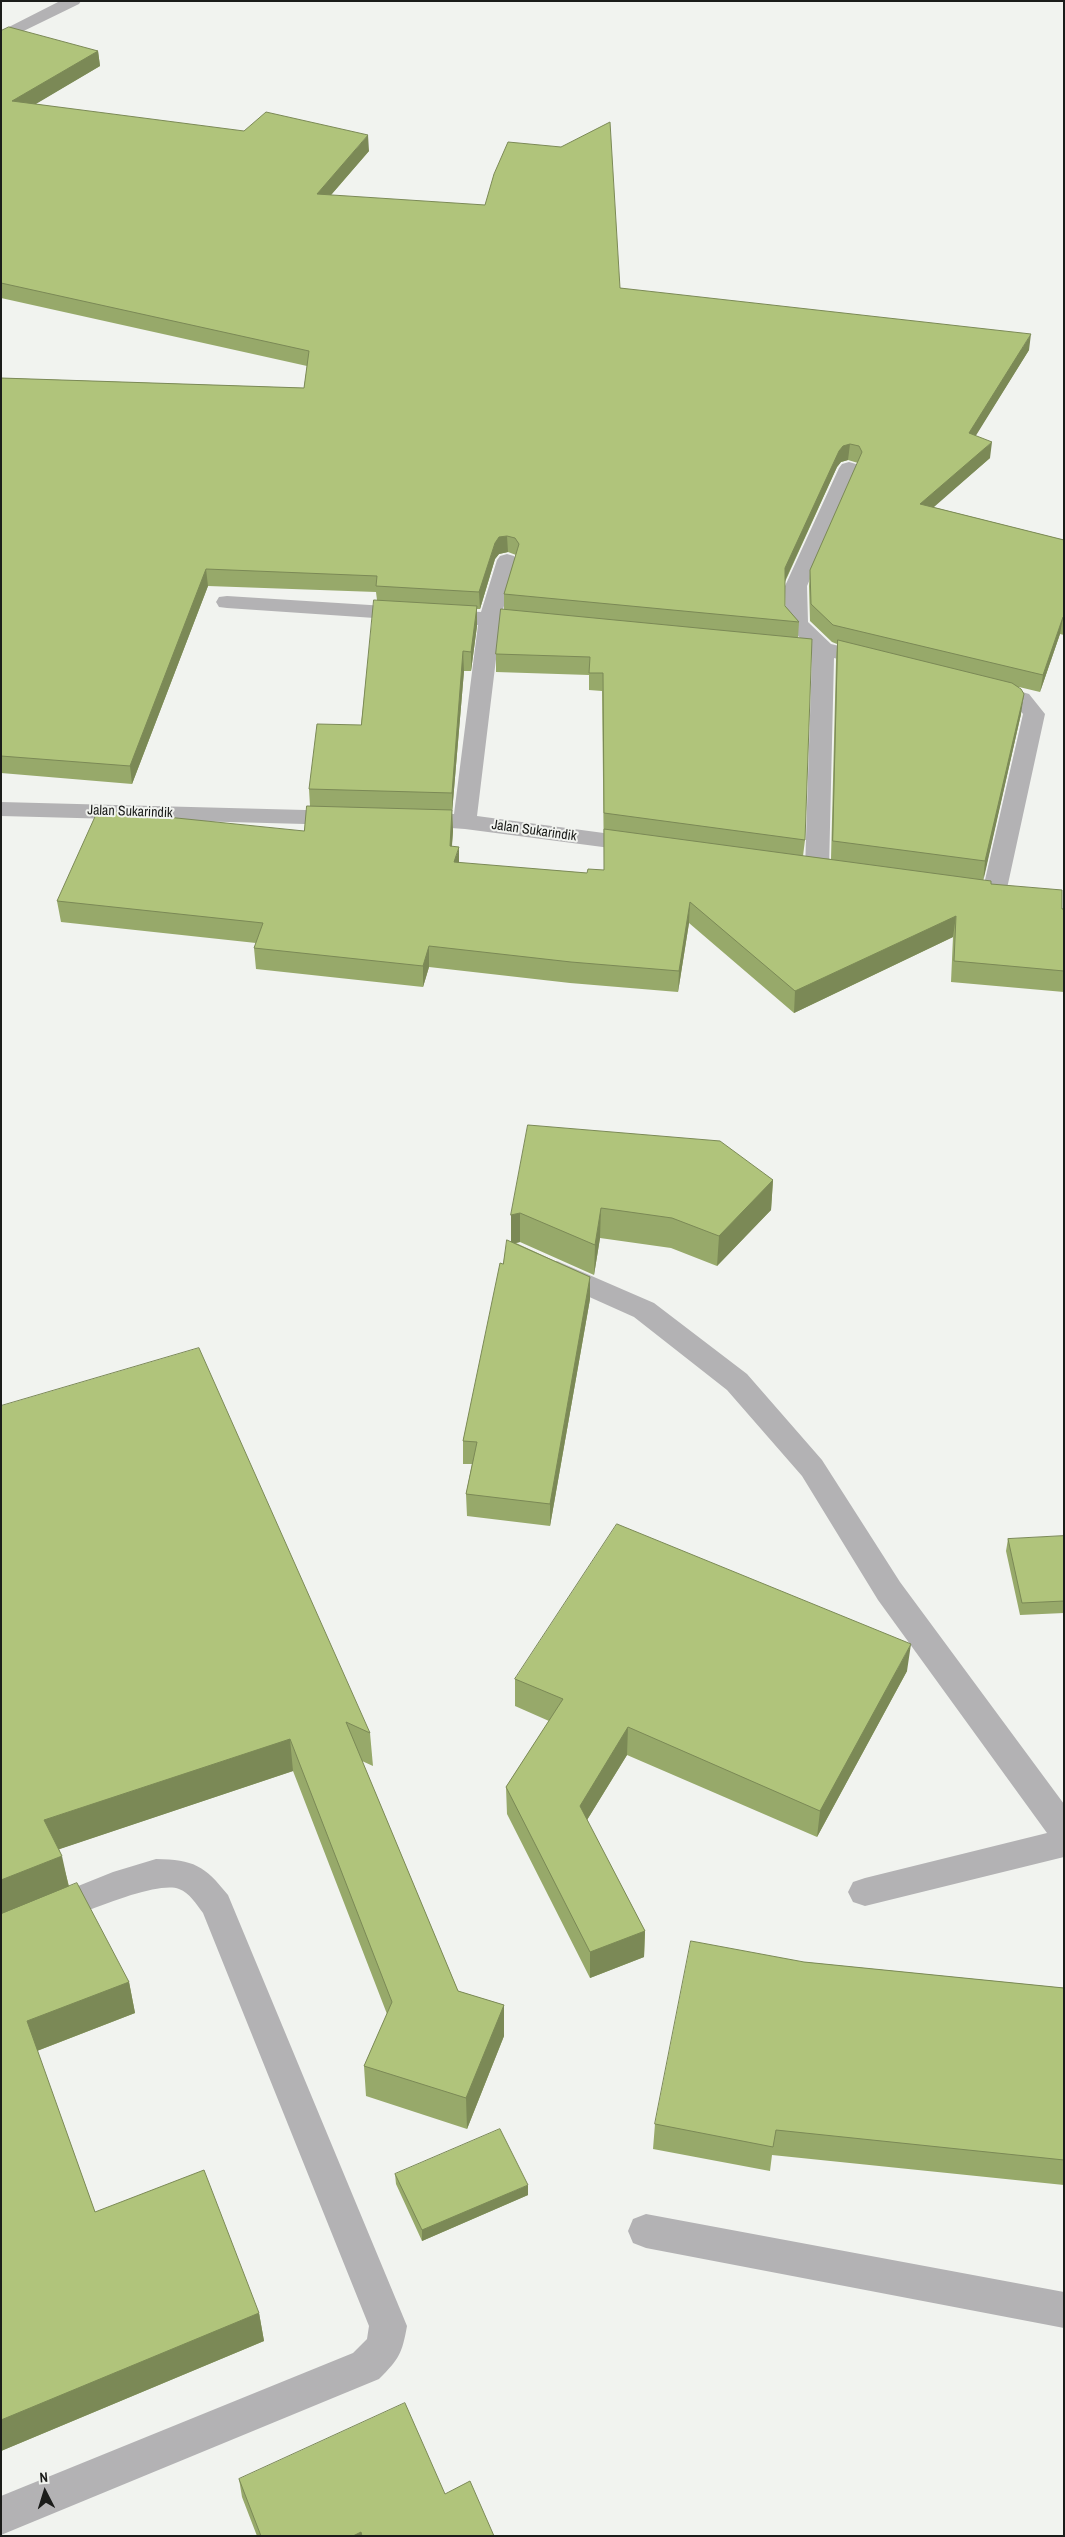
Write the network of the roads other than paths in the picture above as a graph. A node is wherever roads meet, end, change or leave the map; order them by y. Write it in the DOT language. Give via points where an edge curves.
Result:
graph roads {
  1 [pos="72,1"];
  2 [pos="1,37"];
  3 [pos="849,468"];
  4 [pos="506,560"];
  5 [pos="227,602"];
  6 [pos="490,618"];
  7 [pos="559,624"];
  8 [pos="754,642"];
  9 [pos="823,649"];
  10 [pos="888,664"];
  11 [pos="972,685"];
  12 [pos="1,809"];
  13 [pos="366,819"];
  14 [pos="396,820"];
  15 [pos="465,822"];
  16 [pos="661,848"];
  17 [pos="817,869"];
  18 [pos="993,893"];
  19 [pos="537,1262"];
  20 [pos="1064,1830"];
  21 [pos="1064,1843"];
  22 [pos="865,1892"];
  23 [pos="1,1932"];
  24 [pos="646,2231"];
  25 [pos="1064,2310"];
  26 [pos="1,2516"];
  1 -- 2 [label="street"];
  3 -- 9 [label="street" via="796,586 797,623"];
  4 -- 6 [label="street"];
  5 -- 6 [label="street"];
  6 -- 7 [label="street"];
  6 -- 15 [label="street"];
  8 -- 9 [label="street"];
  9 -- 10 [label="street"];
  9 -- 17 [label="street"];
  11 -- 18 [label="street" via="1018,696 1029,704 1034,714"];
  12 -- 13 [label="street, Jalan Sukarindik"];
  14 -- 15 [label="street, Jalan Sukarindik"];
  15 -- 16 [label="street, Jalan Sukarindik"];
  19 -- 20 [label="street" via="644,1310 737,1382 812,1468 889,1590"];
  21 -- 22 [label="street"];
  23 -- 26 [label="street" via="156,1872 180,1874 199,1883 216,1905 388,2326 384,2348 366,2366"];
  24 -- 25 [label="street"];
}
